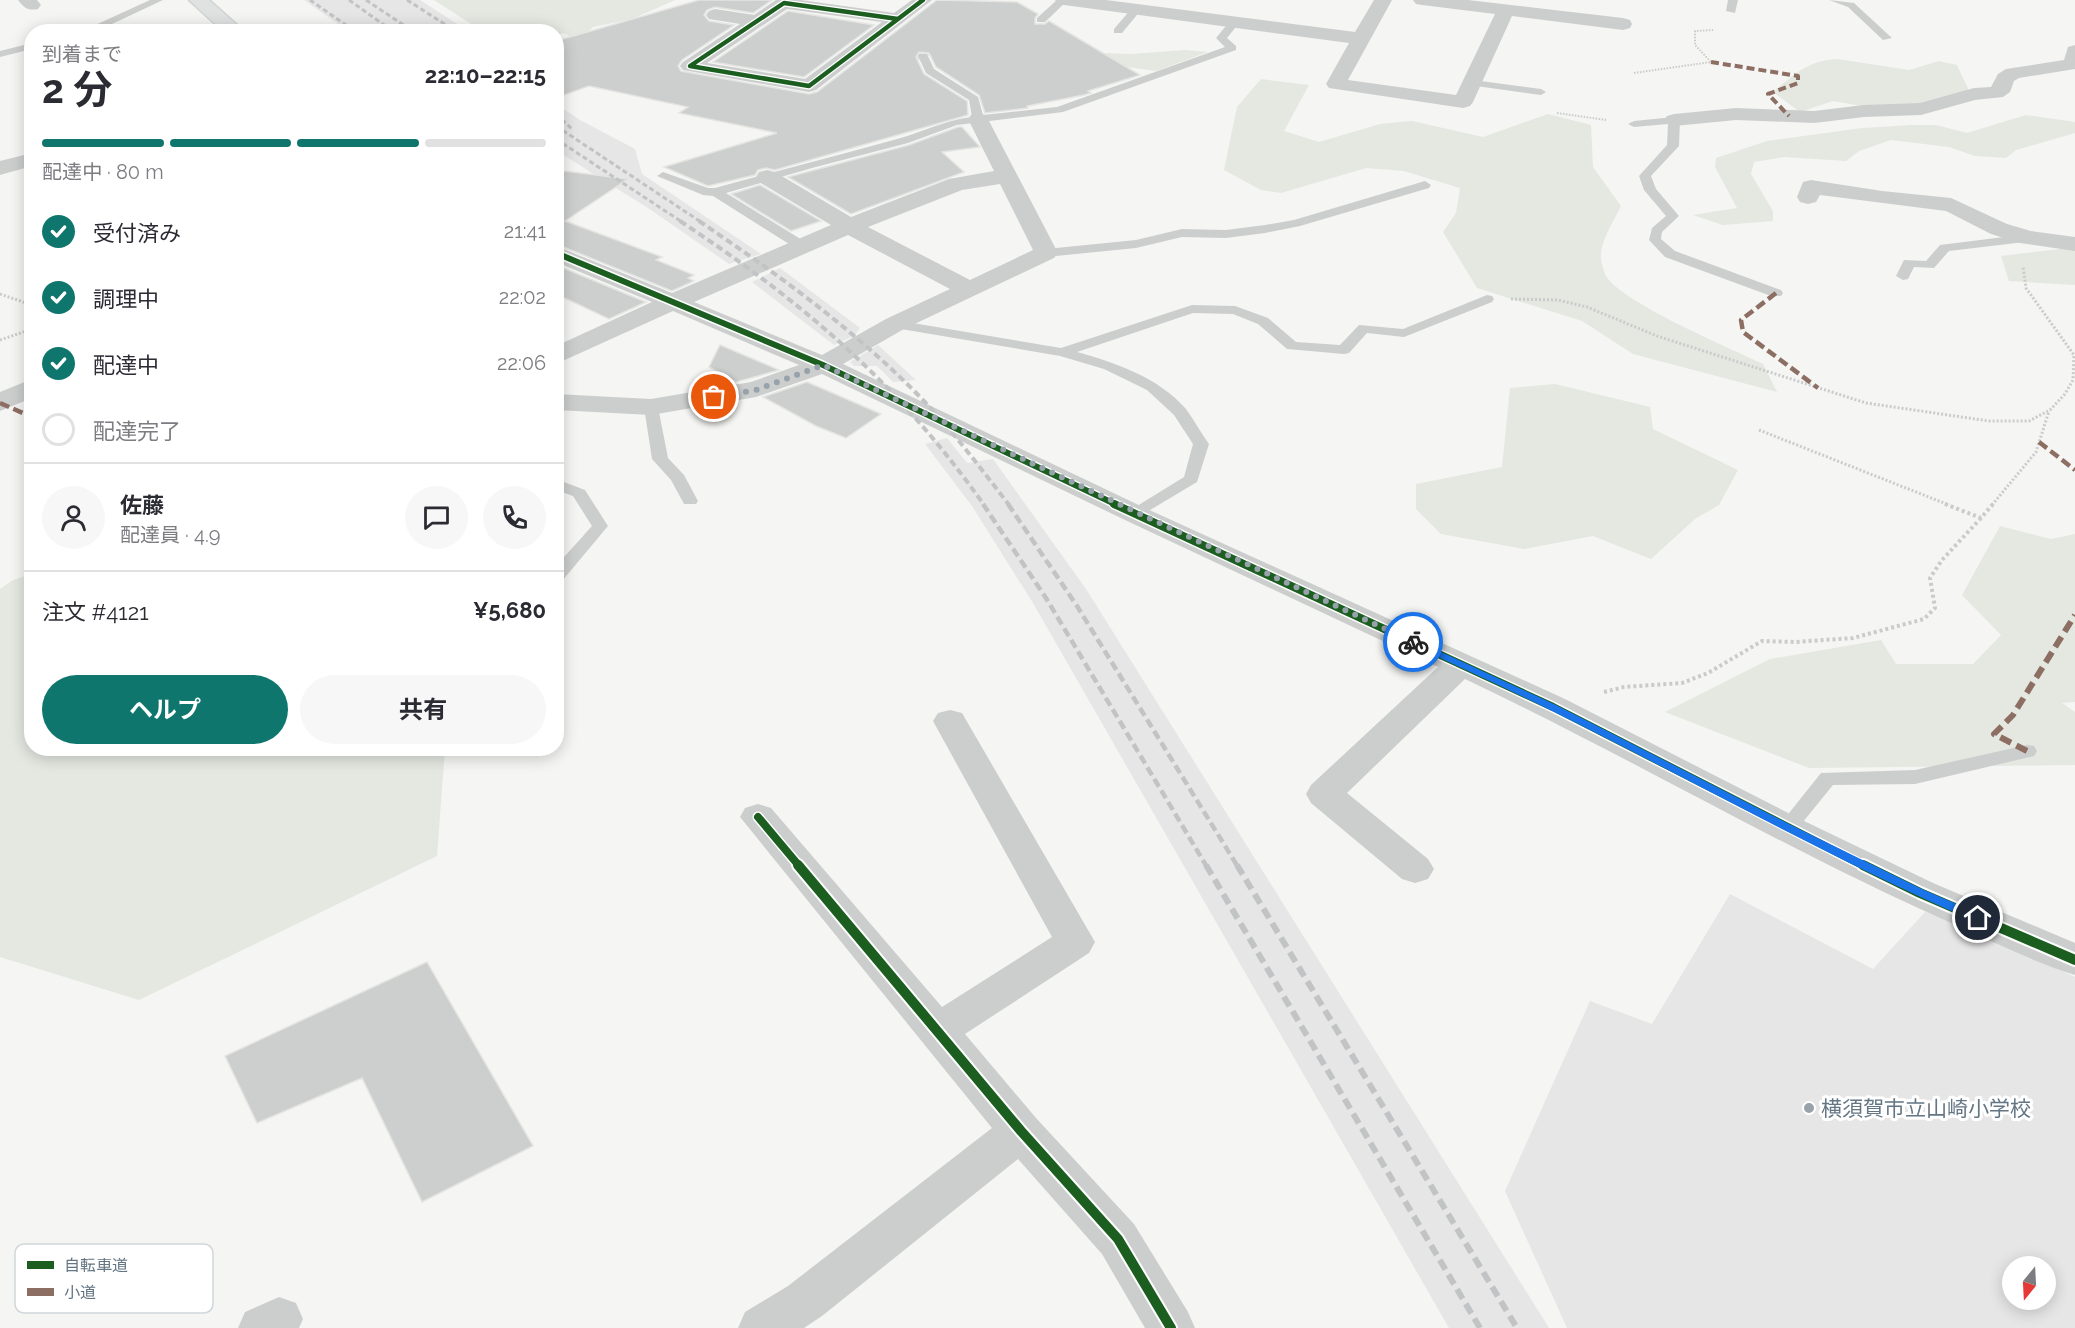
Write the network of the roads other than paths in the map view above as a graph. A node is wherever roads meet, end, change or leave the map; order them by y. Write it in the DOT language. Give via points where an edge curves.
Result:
graph roads {
  1 [pos="158,0"];
  2 [pos="198,0"];
  3 [pos="922,0"];
  4 [pos="1063,0"];
  5 [pos="1383,0"];
  6 [pos="1422,0"];
  7 [pos="1580,0"];
  8 [pos="1834,0"];
  9 [pos="1474,3"];
  10 [pos="1136,10"];
  11 [pos="1506,10"];
  12 [pos="715,15"];
  13 [pos="1573,18"];
  14 [pos="898,19"];
  15 [pos="1041,20"];
  16 [pos="756,21"];
  17 [pos="1234,22"];
  18 [pos="103,24"];
  19 [pos="226,24"];
  20 [pos="1623,24"];
  21 [pos="1118,31"];
  22 [pos="1887,38"];
  23 [pos="1362,39"];
  24 [pos="24,48"];
  25 [pos="2075,51"];
  26 [pos="0,54"];
  27 [pos="923,56"];
  28 [pos="775,81"];
  29 [pos="1473,83"];
  30 [pos="1541,92"];
  31 [pos="752,100"];
  32 [pos="978,119"];
  33 [pos="1674,120"];
  34 [pos="1634,124"];
  35 [pos="24,161"];
  36 [pos="0,168"];
  37 [pos="663,176"];
  38 [pos="1006,176"];
  39 [pos="767,177"];
  40 [pos="1425,185"];
  41 [pos="716,192"];
  42 [pos="1808,197"];
  43 [pos="849,226"];
  44 [pos="2035,240"];
  45 [pos="2075,244"];
  46 [pos="802,246"];
  47 [pos="1047,253"];
  48 [pos="564,257"];
  49 [pos="1904,276"];
  50 [pos="969,289"];
  51 [pos="1776,293"];
  52 [pos="1487,299"];
  53 [pos="672,302"];
  54 [pos="895,324"];
  55 [pos="564,352"];
  56 [pos="1062,352"];
  57 [pos="823,365"];
  58 [pos="24,391"];
  59 [pos="564,402"];
  60 [pos="0,403"];
  61 [pos="651,407"];
  62 [pos="564,487"];
  63 [pos="690,501"];
  64 [pos="1136,514"];
  65 [pos="564,568"];
  66 [pos="1461,664"];
  67 [pos="950,721"];
  68 [pos="2027,751"];
  69 [pos="758,817"];
  70 [pos="1787,828"];
  71 [pos="1415,869"];
  72 [pos="2075,960"];
  73 [pos="937,1031"];
  74 [pos="1021,1131"];
  75 [pos="762,1328"];
  76 [pos="1171,1328"];
  1 -- 18 [label="lane"];
  2 -- 19 [label="street"];
  3 -- 14 [label="street"];
  4 -- 10 [label="street"];
  4 -- 15 [label="lane"];
  5 -- 23 [label="street"];
  6 -- 9 [label="street"];
  7 -- 13 [label="street"];
  8 -- 22 [label="lane" via="1851,5"];
  9 -- 11 [label="street"];
  10 -- 17 [label="street"];
  10 -- 21 [label="lane"];
  11 -- 13 [label="street"];
  11 -- 29 [label="street"];
  12 -- 16 [label="street"];
  13 -- 20 [label="street"];
  14 -- 16 [label="street" via="784,3"];
  14 -- 28 [label="street" via="809,87"];
  16 -- 28 [label="street" via="690,66"];
  17 -- 23 [label="street"];
  17 -- 32 [label="lane" via="1221,38 1232,48 1166,74 1059,110"];
  23 -- 29 [label="street" via="1336,84 1464,102"];
  24 -- 26 [label="lane"];
  25 -- 33 [label="street" via="2073,64 2013,73 1996,93 1974,94 1921,109 1814,117 1736,114"];
  27 -- 32 [label="lane" via="930,71 974,99"];
  28 -- 31 [label="street"];
  29 -- 30 [label="lane"];
  32 -- 38 [label="street"];
  32 -- 39 [label="lane" via="954,122 904,141"];
  33 -- 34 [label="lane"];
  33 -- 51 [label="lane" via="1673,146 1645,176 1650,190 1673,216 1656,231 1654,240 1670,254"];
  35 -- 36 [label="street"];
  37 -- 41 [label="lane"];
  38 -- 43 [label="street" via="957,184"];
  38 -- 47 [label="street"];
  39 -- 41 [label="lane"];
  39 -- 43 [label="street"];
  40 -- 47 [label="lane" via="1265,230 1182,233 1136,244"];
  41 -- 46 [label="lane"];
  42 -- 44 [label="street" via="1811,187 1951,205 2000,229"];
  43 -- 46 [label="street"];
  43 -- 50 [label="street"];
  44 -- 45 [label="street"];
  44 -- 49 [label="lane" via="1945,248 1929,265 1909,263"];
  46 -- 53 [label="street"];
  47 -- 50 [label="street"];
  48 -- 53 [label="street"];
  50 -- 54 [label="street"];
  52 -- 56 [label="lane" via="1404,333 1364,328 1344,350 1292,346 1263,321 1235,310 1192,309"];
  53 -- 55 [label="street"];
  53 -- 57 [label="street"];
  54 -- 56 [label="lane"];
  54 -- 57 [label="street"];
  56 -- 64 [label="lane" via="1109,366 1152,387 1180,412 1201,444 1191,478"];
  57 -- 61 [label="street" via="756,390"];
  57 -- 64 [label="street"];
  58 -- 60 [label="street"];
  59 -- 61 [label="street"];
  61 -- 63 [label="lane" via="660,459 678,478"];
  62 -- 65 [label="lane" via="579,493 600,526"];
  64 -- 66 [label="street"];
  66 -- 70 [label="street"];
  66 -- 71 [label="street" via="1324,794"];
  67 -- 73 [label="street" via="1075,942"];
  68 -- 70 [label="lane" via="1914,777 1828,778"];
  69 -- 73 [label="street"];
  70 -- 72 [label="street" via="1920,893"];
  73 -- 74 [label="street"];
  74 -- 75 [label="street" via="805,1301"];
  74 -- 76 [label="street" via="1118,1239"];
}
